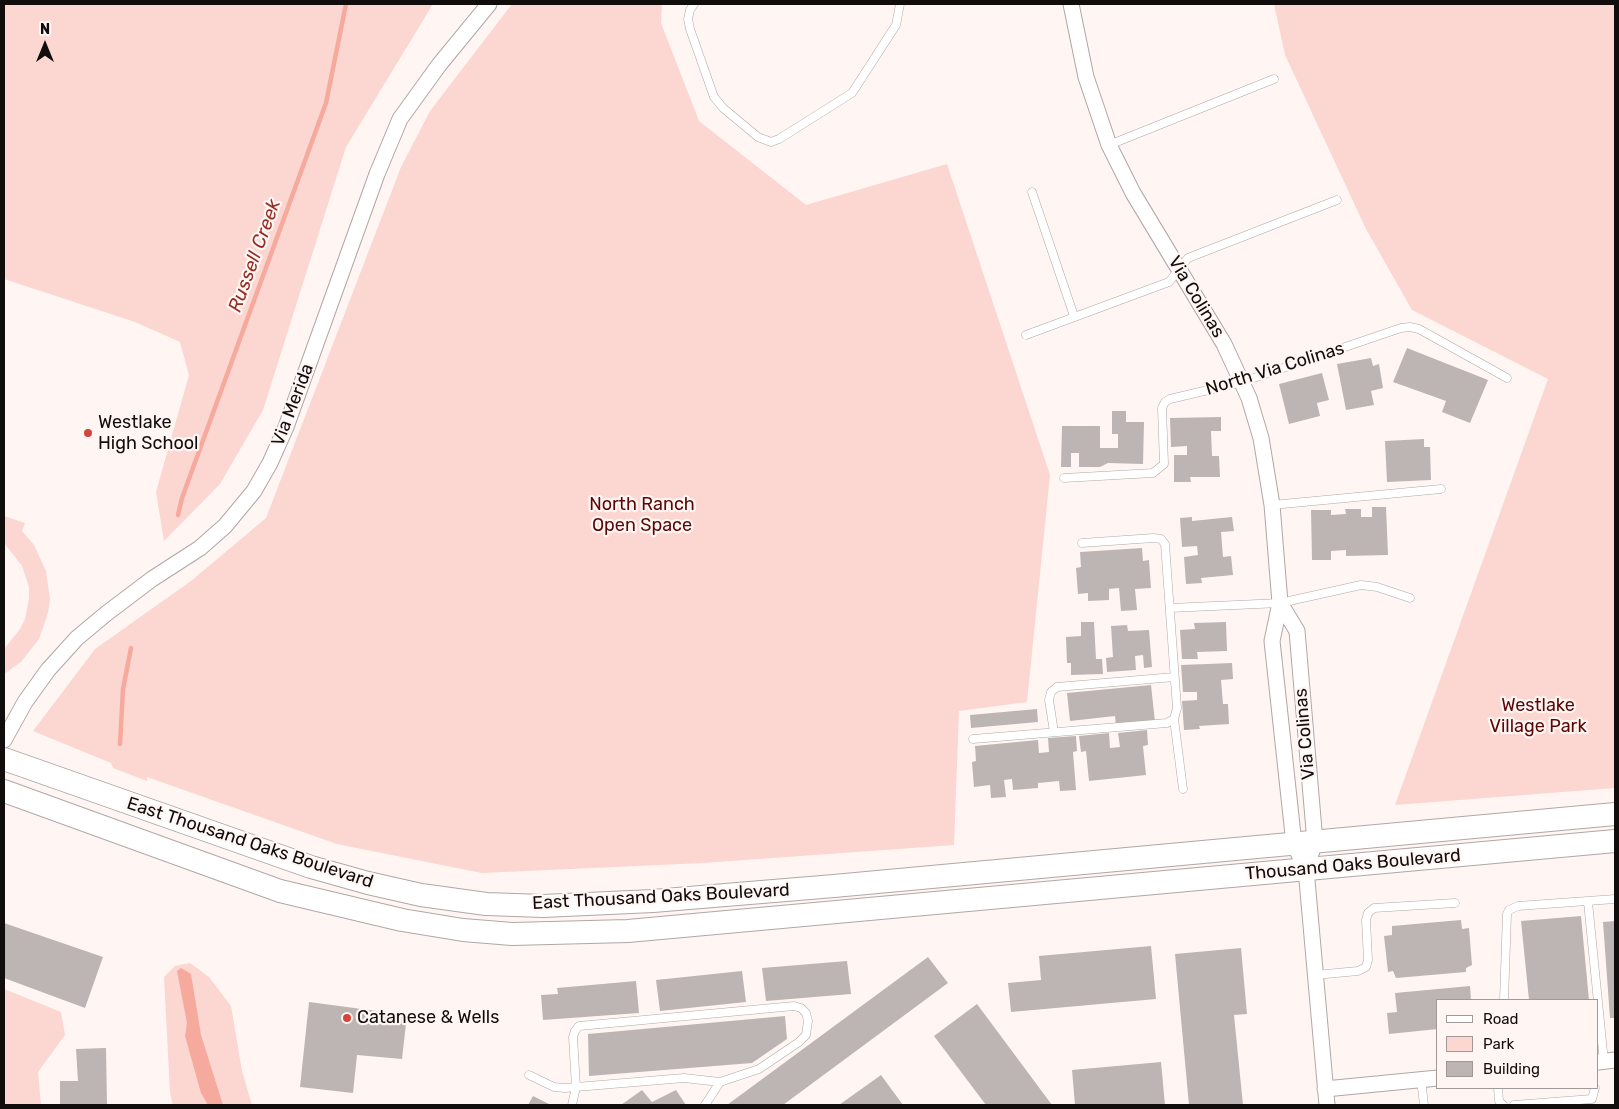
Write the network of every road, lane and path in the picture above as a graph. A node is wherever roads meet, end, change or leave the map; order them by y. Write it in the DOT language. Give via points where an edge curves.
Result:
graph roads {
  1 [pos="489,4"];
  2 [pos="694,4"];
  3 [pos="900,4"];
  4 [pos="1071,4"];
  5 [pos="1274,79"];
  6 [pos="1110,145"];
  7 [pos="1032,192"];
  8 [pos="1337,200"];
  9 [pos="1180,270"];
  10 [pos="1074,316"];
  11 [pos="1026,335"];
  12 [pos="1507,378"];
  13 [pos="1242,382"];
  14 [pos="1064,478"];
  15 [pos="1441,488"];
  16 [pos="1272,505"];
  17 [pos="1082,543"];
  18 [pos="1410,598"];
  19 [pos="1280,603"];
  20 [pos="1170,608"];
  21 [pos="1174,677"];
  22 [pos="1174,719"];
  23 [pos="1054,732"];
  24 [pos="973,739"];
  25 [pos="4,740"];
  26 [pos="4,759"];
  27 [pos="1183,789"];
  28 [pos="4,791"];
  29 [pos="1615,814"];
  30 [pos="1615,841"];
  31 [pos="1304,843"];
  32 [pos="1129,858"];
  33 [pos="1306,869"];
  34 [pos="1090,889"];
  35 [pos="1615,899"];
  36 [pos="653,901"];
  37 [pos="1588,902"];
  38 [pos="1455,903"];
  39 [pos="512,934"];
  40 [pos="1315,975"];
  41 [pos="1504,999"];
  42 [pos="1599,999"];
  43 [pos="1599,999"];
  44 [pos="1606,1061"];
  45 [pos="529,1075"];
  46 [pos="1436,1078"];
  47 [pos="1421,1079"];
  48 [pos="720,1082"];
  49 [pos="576,1087"];
  50 [pos="1325,1089"];
  51 [pos="1498,1089"];
  52 [pos="1595,1089"];
  53 [pos="572,1105"];
  54 [pos="705,1105"];
  55 [pos="1327,1105"];
  56 [pos="1424,1105"];
  57 [pos="1503,1105"];
  58 [pos="1514,1105"];
  1 -- 25 [label="street, Via Merida" via="400,119 376,174 286,427 254,491 225,526 200,548 137,590 77,638 25,702"];
  2 -- 3 [label="lane" via="688,19 690,29 714,97 758,138 771,142 852,93 896,24"];
  4 -- 6 [label="street, Via Colinas" via="1086,77"];
  5 -- 6 [label="lane"];
  6 -- 9 [label="street, Via Colinas" via="1132,193"];
  7 -- 10 [label="lane"];
  8 -- 9 [label="lane" via="1188,258"];
  9 -- 10 [label="lane" via="1169,282"];
  9 -- 13 [label="street, Via Colinas" via="1224,344"];
  10 -- 11 [label="lane"];
  12 -- 13 [label="lane, North Via Colinas" via="1410,327"];
  13 -- 14 [label="lane, North Via Colinas" via="1165,402 1162,408 1164,464 1153,473"];
  13 -- 16 [label="street, Via Colinas" via="1261,438"];
  15 -- 16 [label="lane"];
  16 -- 19 [label="street, Via Colinas"];
  17 -- 20 [label="lane" via="1161,539 1166,544"];
  18 -- 19 [label="lane" via="1377,586 1360,585"];
  19 -- 20 [label="lane"];
  19 -- 31 [label="street, Via Colinas" via="1272,641"];
  19 -- 31 [label="street, Via Colinas" via="1296,631"];
  20 -- 21 [label="lane"];
  21 -- 22 [label="lane" via="1177,708"];
  21 -- 23 [label="lane" via="1057,687 1051,692 1050,700"];
  22 -- 23 [label="lane" via="1167,723"];
  22 -- 27 [label="lane"];
  23 -- 24 [label="lane"];
  26 -- 36 [label="main road, East Thousand Oaks Boulevard" via="368,884 486,904 543,906"];
  28 -- 39 [label="main road, East Thousand Oaks Boulevard" via="280,891 402,920"];
  29 -- 31 [label="main road, Thousand Oaks Boulevard"];
  30 -- 33 [label="main road, Thousand Oaks Boulevard"];
  31 -- 32 [label="main road, Thousand Oaks Boulevard"];
  31 -- 33 [label="street, Via Colinas"];
  32 -- 36 [label="main road, East Thousand Oaks Boulevard"];
  33 -- 34 [label="main road, Thousand Oaks Boulevard"];
  33 -- 40 [label="street, Via Colinas"];
  34 -- 39 [label="main road, East Thousand Oaks Boulevard" via="628,931"];
  35 -- 37 [label="lane"];
  36 -- 39 [label="main road" via="628,914 519,919"];
  37 -- 41 [label="lane" via="1518,906 1509,910"];
  37 -- 42 [label="lane"];
  38 -- 40 [label="lane" via="1374,908 1366,920 1366,967 1358,971"];
  40 -- 50 [label="street, Via Colinas"];
  43 -- 44 [label="lane"];
  45 -- 49 [label="lane" via="554,1086"];
  46 -- 47 [label="street"];
  47 -- 50 [label="street"];
  47 -- 56 [label="lane"];
  48 -- 49 [label="lane" via="684,1078"];
  48 -- 49 [label="lane" via="759,1069 799,1042 806,1035 806,1013 794,1006 579,1026 573,1037"];
  48 -- 54 [label="lane"];
  49 -- 53 [label="lane"];
  50 -- 55 [label="street, Via Colinas"];
  51 -- 57 [label="lane" via="1499,1101"];
  52 -- 58 [label="lane" via="1592,1099"];
}
